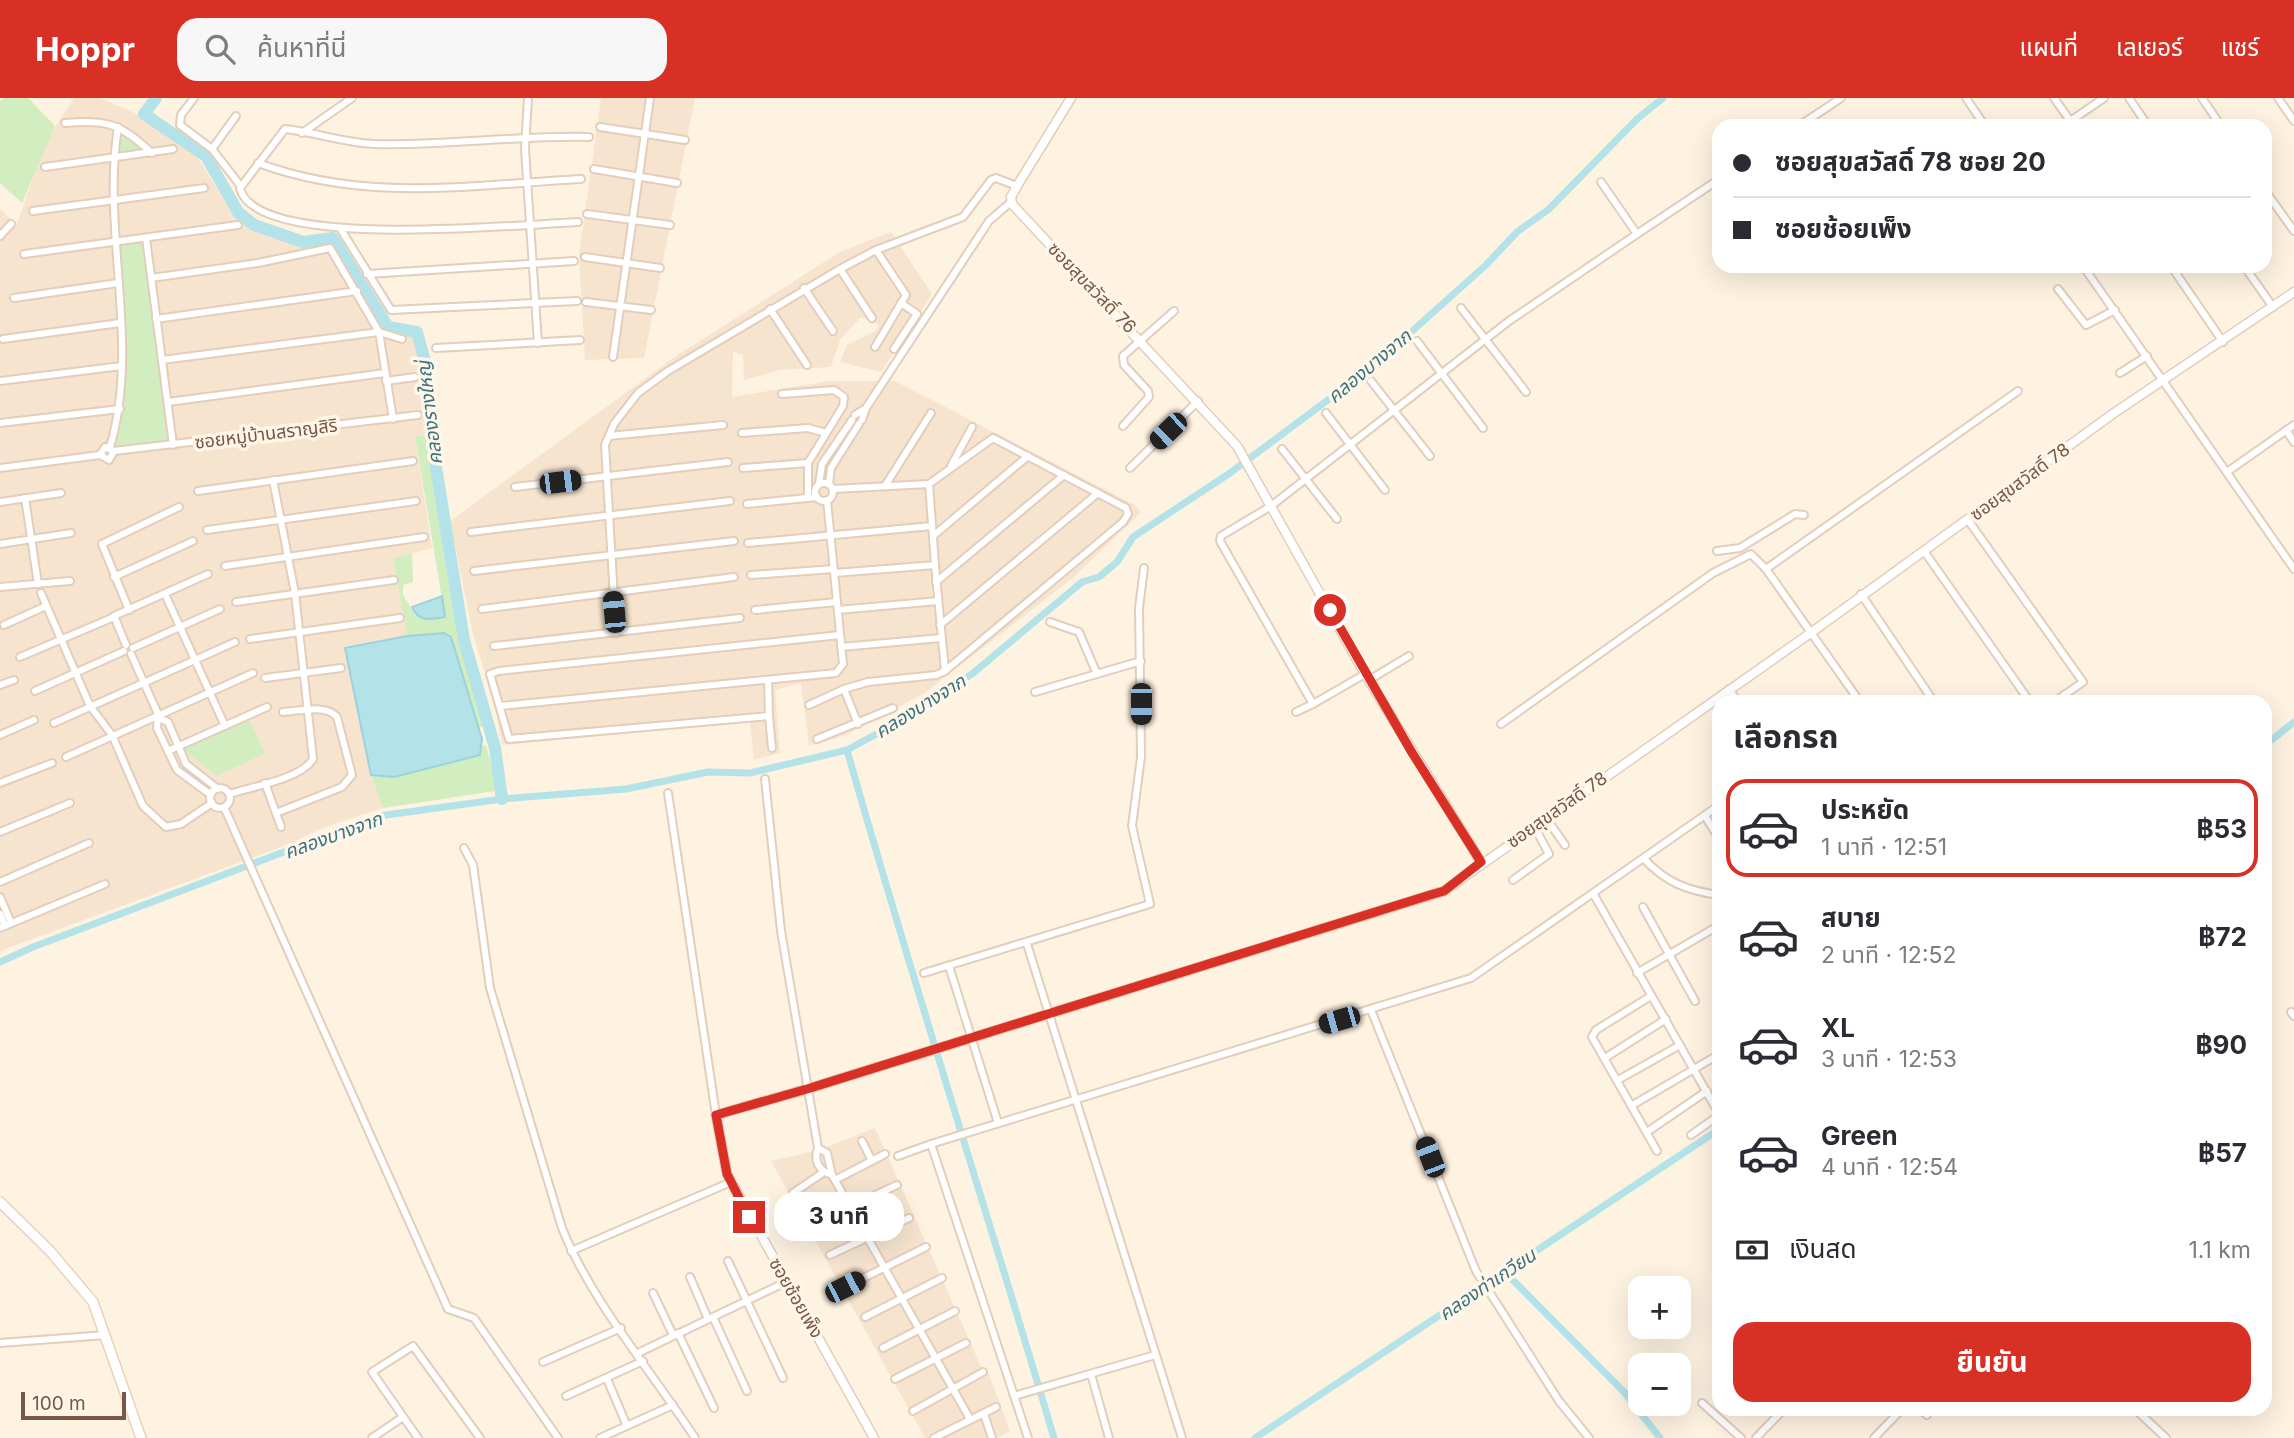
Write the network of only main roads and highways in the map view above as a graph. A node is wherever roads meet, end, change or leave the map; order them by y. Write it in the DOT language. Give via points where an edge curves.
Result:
graph roads {
  1 [pos="0,1202"];
  2 [pos="141,1438"];
  1 -- 2 [label="main road" via="93,1302"];
}
